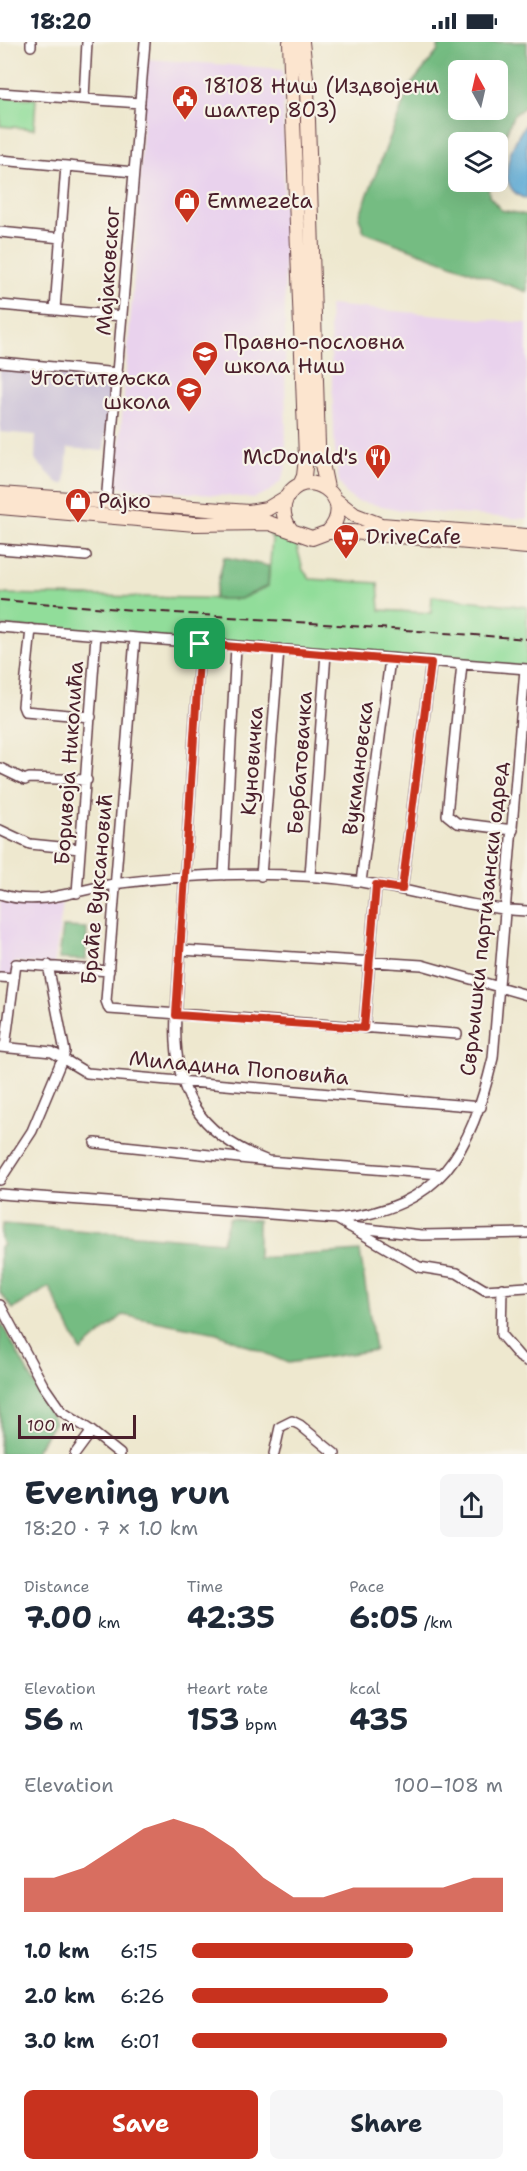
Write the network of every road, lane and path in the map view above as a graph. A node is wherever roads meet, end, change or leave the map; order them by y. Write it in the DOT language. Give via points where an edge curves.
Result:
graph roads {
  1 [pos="87,42"];
  2 [pos="145,42"];
  3 [pos="290,42"];
  4 [pos="302,42"];
  5 [pos="0,93"];
  6 [pos="84,98"];
  7 [pos="140,103"];
  8 [pos="0,160"];
  9 [pos="66,166"];
  10 [pos="134,172"];
  11 [pos="0,232"];
  12 [pos="61,238"];
  13 [pos="0,305"];
  14 [pos="56,309"];
  15 [pos="123,316"];
  16 [pos="0,362"];
  17 [pos="118,373"];
  18 [pos="300,485"];
  19 [pos="327,488"];
  20 [pos="0,494"];
  21 [pos="286,497"];
  22 [pos="337,501"];
  23 [pos="105,503"];
  24 [pos="0,507"];
  25 [pos="291,530"];
  26 [pos="328,532"];
  27 [pos="527,536"];
  28 [pos="527,546"];
  29 [pos="0,549"];
  30 [pos="87,556"];
  31 [pos="0,627"];
  32 [pos="31,629"];
  33 [pos="96,635"];
  34 [pos="135,638"];
  35 [pos="200,644"];
  36 [pos="236,646"];
  37 [pos="279,649"];
  38 [pos="326,653"];
  39 [pos="390,659"];
  40 [pos="431,663"];
  41 [pos="462,664"];
  42 [pos="526,669"];
  43 [pos="91,717"];
  44 [pos="0,768"];
  45 [pos="87,780"];
  46 [pos="0,830"];
  47 [pos="513,830"];
  48 [pos="80,849"];
  49 [pos="186,875"];
  50 [pos="224,875"];
  51 [pos="261,876"];
  52 [pos="310,876"];
  53 [pos="362,882"];
  54 [pos="115,884"];
  55 [pos="376,885"];
  56 [pos="402,889"];
  57 [pos="77,893"];
  58 [pos="0,894"];
  59 [pos="506,910"];
  60 [pos="527,911"];
  61 [pos="181,950"];
  62 [pos="370,961"];
  63 [pos="48,965"];
  64 [pos="109,970"];
  65 [pos="0,977"];
  66 [pos="13,978"];
  67 [pos="499,987"];
  68 [pos="527,995"];
  69 [pos="176,1015"];
  70 [pos="364,1028"];
  71 [pos="457,1034"];
  72 [pos="2,1047"];
  73 [pos="63,1057"];
  74 [pos="182,1080"];
  75 [pos="481,1107"];
  76 [pos="95,1143"];
  77 [pos="268,1161"];
  78 [pos="440,1174"];
  79 [pos="0,1180"];
  80 [pos="0,1194"];
  81 [pos="337,1219"];
  82 [pos="350,1227"];
  83 [pos="527,1233"];
  84 [pos="527,1287"];
  85 [pos="502,1288"];
  86 [pos="0,1305"];
  87 [pos="527,1360"];
  88 [pos="90,1430"];
  89 [pos="75,1454"];
  90 [pos="120,1454"];
  91 [pos="274,1454"];
  92 [pos="335,1454"];
  1 -- 6 [label="street"];
  2 -- 7 [label="street, Мајаковског"];
  3 -- 18 [label="main road" via="306,458"];
  4 -- 19 [label="main road" via="307,88 319,451"];
  5 -- 6 [label="street"];
  6 -- 7 [label="street"];
  7 -- 10 [label="street, Мајаковског"];
  8 -- 9 [label="street"];
  9 -- 10 [label="street"];
  9 -- 12 [label="street"];
  10 -- 15 [label="street, Мајаковског"];
  11 -- 12 [label="street"];
  12 -- 14 [label="street"];
  13 -- 14 [label="street"];
  14 -- 15 [label="street"];
  15 -- 17 [label="street, Мајаковског"];
  16 -- 17 [label="street"];
  17 -- 23 [label="street, Мајаковског"];
  18 -- 19 [label="main road"];
  18 -- 21 [label="main road"];
  19 -- 22 [label="main road"];
  20 -- 23 [label="main road"];
  21 -- 23 [label="main road" via="267,509 249,512"];
  21 -- 25 [label="main road" via="283,514"];
  22 -- 26 [label="main road" via="337,518"];
  22 -- 27 [label="main road" via="355,515 381,525"];
  24 -- 25 [label="main road" via="195,524 269,524"];
  25 -- 26 [label="main road" via="312,538"];
  26 -- 28 [label="main road"];
  29 -- 30 [label="street"];
  31 -- 32 [label="street"];
  32 -- 33 [label="street"];
  32 -- 43 [label="street" via="25,711"];
  33 -- 34 [label="street"];
  33 -- 43 [label="street, Боривоја Николића"];
  34 -- 35 [label="street"];
  34 -- 54 [label="street, Браће Вуксановић"];
  35 -- 36 [label="street"];
  35 -- 49 [label="street"];
  36 -- 37 [label="street"];
  36 -- 50 [label="street"];
  37 -- 38 [label="street"];
  37 -- 51 [label="street, Куновичка"];
  38 -- 39 [label="street"];
  38 -- 52 [label="street, Бербатовачка"];
  39 -- 40 [label="street"];
  39 -- 53 [label="street, Вукмановска"];
  40 -- 41 [label="street"];
  40 -- 56 [label="street"];
  41 -- 42 [label="street"];
  41 -- 47 [label="street" via="447,814 457,822"];
  42 -- 47 [label="street, Сврљишки партизански одред"];
  43 -- 45 [label="street, Боривоја Николића"];
  44 -- 45 [label="street" via="25,780"];
  45 -- 48 [label="street, Боривоја Николића"];
  46 -- 48 [label="street" via="30,844"];
  47 -- 59 [label="street, Сврљишки партизански одред"];
  48 -- 57 [label="street, Боривоја Николића"];
  49 -- 50 [label="street"];
  49 -- 54 [label="street"];
  49 -- 61 [label="street"];
  50 -- 51 [label="street"];
  51 -- 52 [label="street"];
  52 -- 53 [label="street"];
  53 -- 55 [label="street"];
  54 -- 57 [label="street"];
  54 -- 64 [label="street, Браће Вуксановић"];
  55 -- 56 [label="street"];
  55 -- 62 [label="street"];
  56 -- 59 [label="street"];
  57 -- 58 [label="street" via="30,899"];
  59 -- 60 [label="street"];
  59 -- 67 [label="street, Сврљишки партизански одред"];
  61 -- 62 [label="street"];
  61 -- 69 [label="street"];
  62 -- 67 [label="street" via="422,965"];
  62 -- 70 [label="street"];
  63 -- 64 [label="street"];
  63 -- 66 [label="street" via="19,963"];
  63 -- 73 [label="street" via="66,1044"];
  64 -- 69 [label="street, Браће Вуксановић" via="109,1009"];
  65 -- 66 [label="street"];
  66 -- 72 [label="street"];
  67 -- 68 [label="street"];
  67 -- 75 [label="street, Сврљишки партизански одред" via="493,1058"];
  69 -- 70 [label="street, Браће Вуксановић"];
  69 -- 74 [label="street" via="175,1041"];
  70 -- 71 [label="street, Браће Вуксановић"];
  72 -- 73 [label="street, Миладина Поповића"];
  73 -- 74 [label="street, Миладина Поповића" via="87,1073"];
  73 -- 79 [label="street" via="24,1145"];
  74 -- 75 [label="street, Миладина Поповића"];
  74 -- 77 [label="street" via="200,1115 222,1139"];
  75 -- 78 [label="street, Сврљишки партизански одред" via="465,1143"];
  76 -- 77 [label="street"];
  77 -- 78 [label="street"];
  78 -- 81 [label="street, Сврљишки партизански одред" via="415,1198 393,1209"];
  80 -- 81 [label="street, Сврљишки партизански одред"];
  81 -- 82 [label="street"];
  82 -- 83 [label="street" via="422,1235"];
  82 -- 85 [label="street" via="408,1263 457,1273 485,1290"];
  84 -- 85 [label="street"];
  85 -- 87 [label="street" via="501,1335"];
  86 -- 88 [label="street" via="53,1401 61,1412"];
  88 -- 89 [label="street"];
  88 -- 90 [label="street"];
  91 -- 92 [label="street" via="280,1427 292,1421"];
}
